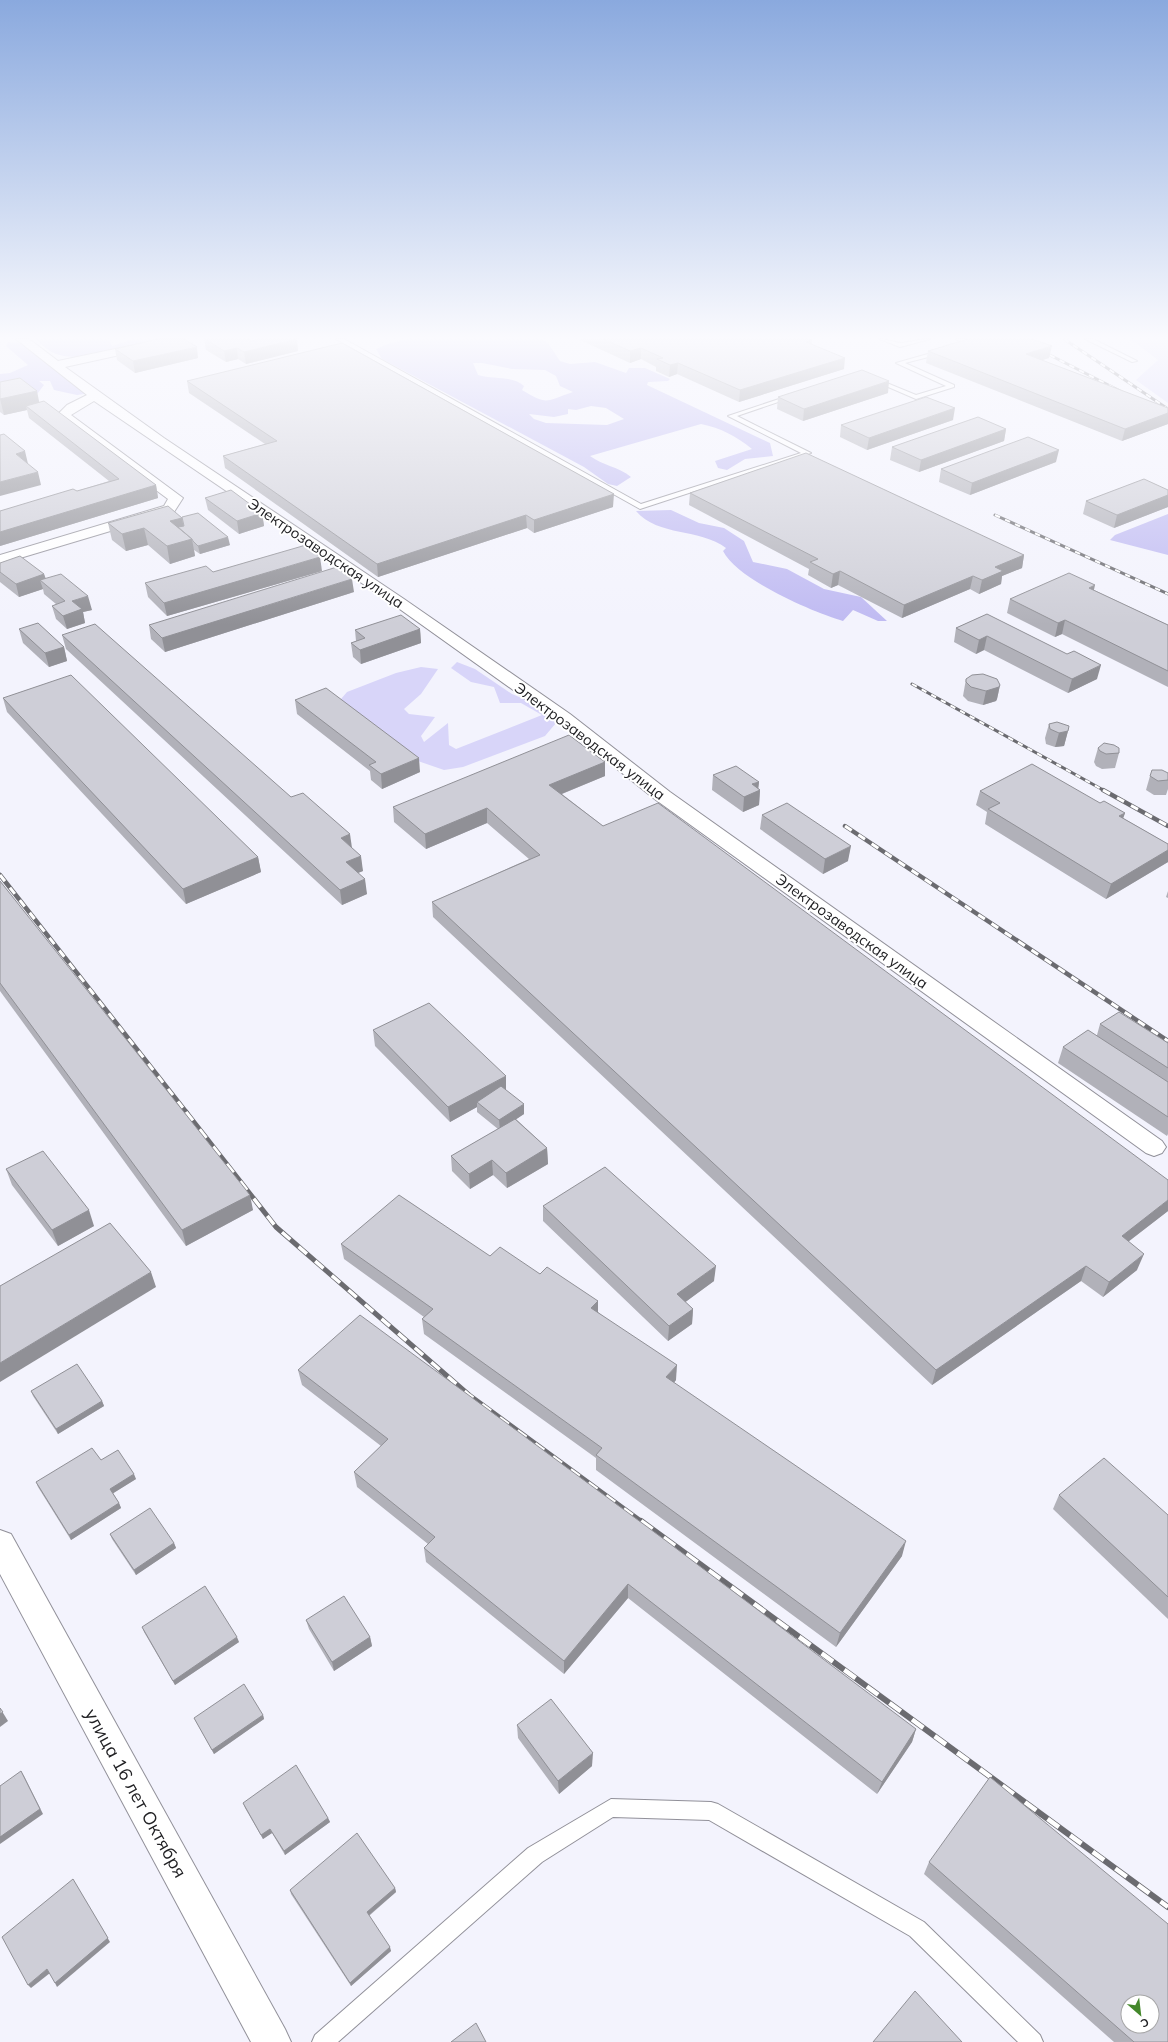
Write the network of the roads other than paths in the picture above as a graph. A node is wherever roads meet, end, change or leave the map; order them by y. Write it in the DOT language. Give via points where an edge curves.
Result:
graph roads {
  1 [pos="90,434"];
  2 [pos="149,434"];
  3 [pos="510,434"];
  4 [pos="769,434"];
  5 [pos="0,560"];
  6 [pos="1154,1147"];
  7 [pos="0,1544"];
  8 [pos="272,2042"];
  9 [pos="322,2042"];
  10 [pos="1033,2042"];
  1 -- 5 [label="street" via="176,498 171,511"];
  2 -- 6 [label="street, Электрозаводская улица" via="564,718 663,796"];
  3 -- 4 [label="lane" via="640,507 806,452"];
  7 -- 8 [label="street, улица 16 лет Октября"];
  9 -- 10 [label="lane" via="535,1855 611,1808 711,1811 917,1929"];
}
